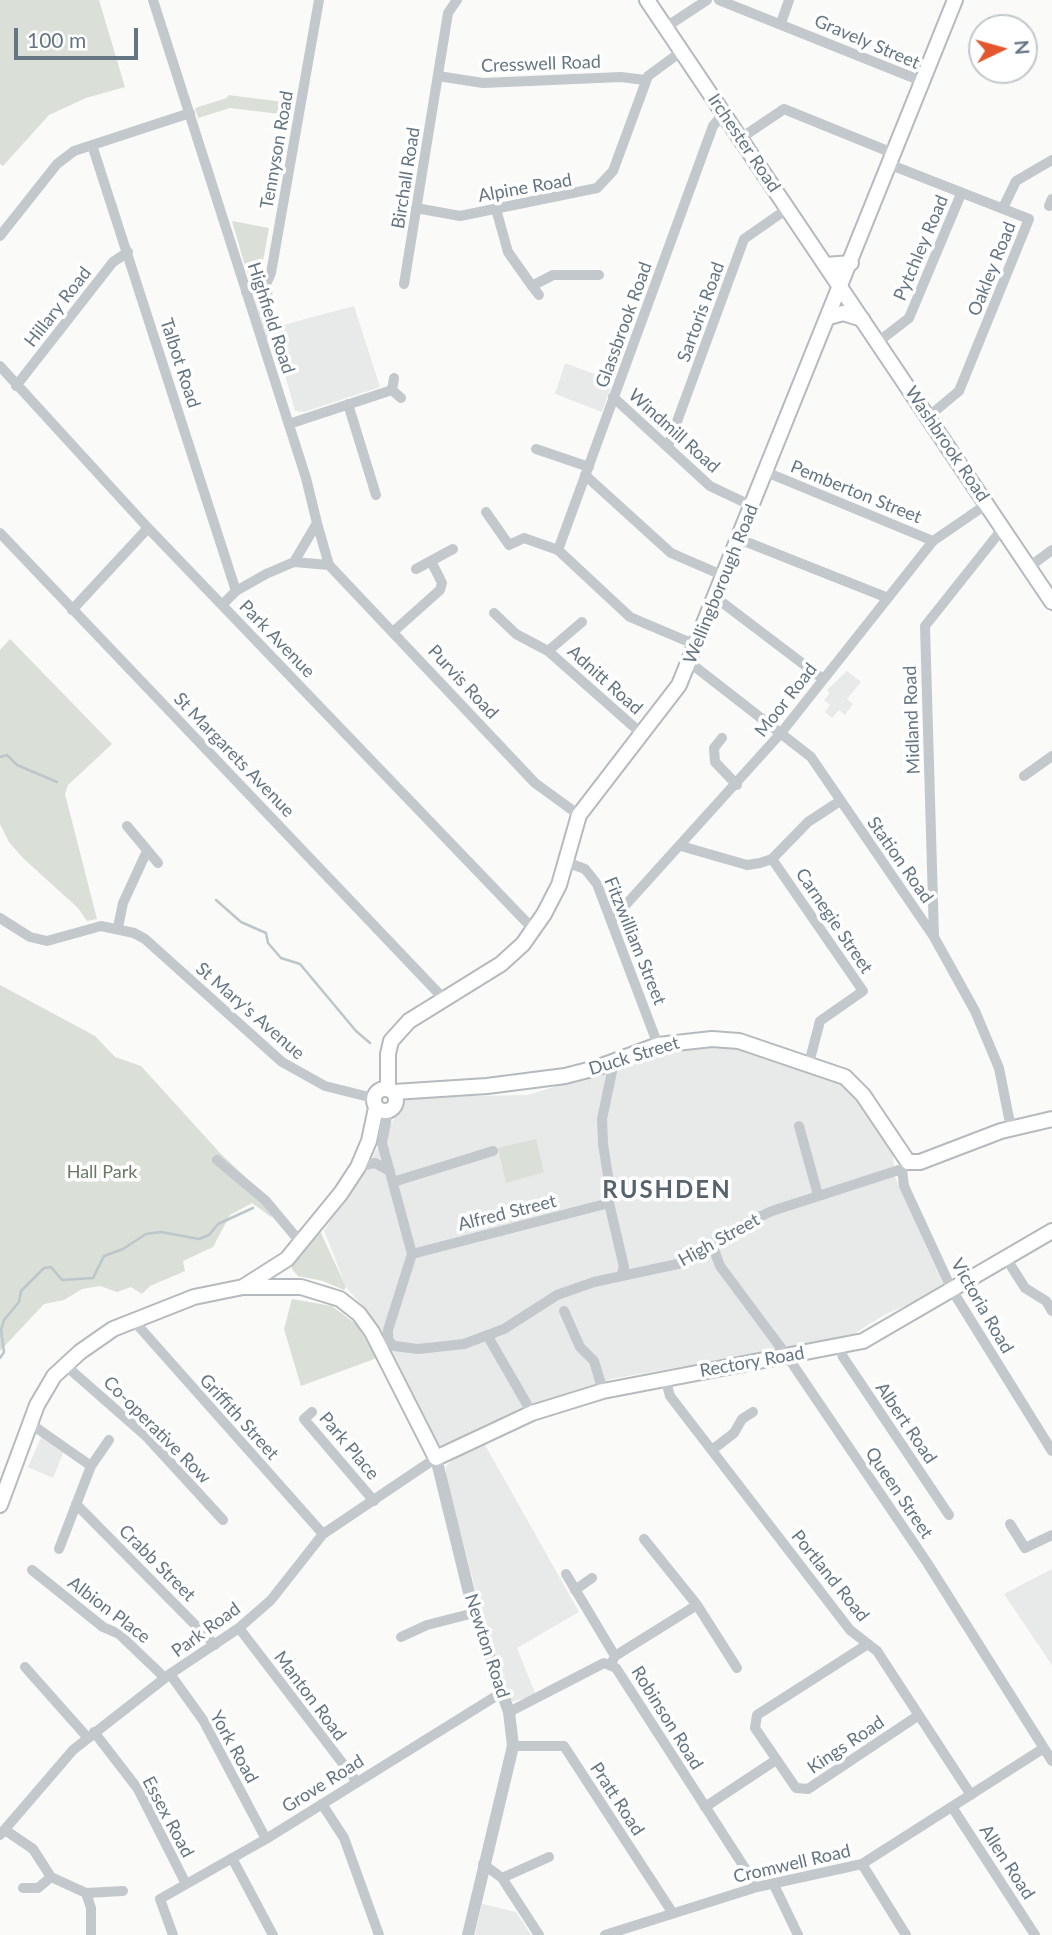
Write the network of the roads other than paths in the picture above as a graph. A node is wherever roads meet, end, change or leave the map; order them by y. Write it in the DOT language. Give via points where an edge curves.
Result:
graph roads {
  1 [pos="153,0"];
  2 [pos="319,0"];
  3 [pos="457,0"];
  4 [pos="647,0"];
  5 [pos="707,0"];
  6 [pos="719,0"];
  7 [pos="789,0"];
  8 [pos="955,0"];
  9 [pos="781,23"];
  10 [pos="666,27"];
  11 [pos="682,51"];
  12 [pos="438,76"];
  13 [pos="645,80"];
  14 [pos="924,82"];
  15 [pos="190,113"];
  16 [pos="724,113"];
  17 [pos="741,138"];
  18 [pos="92,145"];
  19 [pos="893,160"];
  20 [pos="1051,162"];
  21 [pos="961,194"];
  22 [pos="416,208"];
  23 [pos="1003,208"];
  24 [pos="496,209"];
  25 [pos="787,209"];
  26 [pos="2,230"];
  27 [pos="128,252"];
  28 [pos="851,263"];
  29 [pos="826,265"];
  30 [pos="598,275"];
  31 [pos="404,284"];
  32 [pos="841,287"];
  33 [pos="246,292"];
  34 [pos="829,317"];
  35 [pos="862,319"];
  36 [pos="877,342"];
  37 [pos="0,366"];
  38 [pos="394,378"];
  39 [pos="16,386"];
  40 [pos="392,390"];
  41 [pos="613,397"];
  42 [pos="401,398"];
  43 [pos="348,404"];
  44 [pos="928,417"];
  45 [pos="289,424"];
  46 [pos="668,446"];
  47 [pos="536,449"];
  48 [pos="587,471"];
  49 [pos="766,472"];
  50 [pos="376,495"];
  51 [pos="987,504"];
  52 [pos="752,506"];
  53 [pos="486,512"];
  54 [pos="317,523"];
  55 [pos="148,528"];
  56 [pos="1003,528"];
  57 [pos="0,533"];
  58 [pos="739,539"];
  59 [pos="933,541"];
  60 [pos="453,549"];
  61 [pos="558,550"];
  62 [pos="1052,550"];
  63 [pos="431,561"];
  64 [pos="294,562"];
  65 [pos="329,565"];
  66 [pos="1029,567"];
  67 [pos="416,569"];
  68 [pos="724,576"];
  69 [pos="236,591"];
  70 [pos="715,597"];
  71 [pos="888,598"];
  72 [pos="1052,602"];
  73 [pos="222,605"];
  74 [pos="72,610"];
  75 [pos="495,613"];
  76 [pos="582,622"];
  77 [pos="394,631"];
  78 [pos="696,645"];
  79 [pos="548,650"];
  80 [pos="689,662"];
  81 [pos="823,680"];
  82 [pos="781,733"];
  83 [pos="642,734"];
  84 [pos="722,738"];
  85 [pos="1052,756"];
  86 [pos="1024,776"];
  87 [pos="737,785"];
  88 [pos="840,801"];
  89 [pos="579,815"];
  90 [pos="127,826"];
  91 [pos="681,846"];
  92 [pos="147,851"];
  93 [pos="772,859"];
  94 [pos="566,862"];
  95 [pos="158,863"];
  96 [pos="0,918"];
  97 [pos="612,920"];
  98 [pos="118,927"];
  99 [pos="534,930"];
  100 [pos="934,937"];
  101 [pos="444,999"];
  102 [pos="658,1045"];
  103 [pos="614,1062"];
  104 [pos="809,1063"];
  105 [pos="391,1090"];
  106 [pos="379,1105"];
  107 [pos="1052,1119"];
  108 [pos="1033,1124"];
  109 [pos="799,1126"];
  110 [pos="1011,1128"];
  111 [pos="1052,1130"];
  112 [pos="493,1151"];
  113 [pos="217,1160"];
  114 [pos="905,1166"];
  115 [pos="358,1167"];
  116 [pos="392,1176"];
  117 [pos="818,1195"];
  118 [pos="609,1203"];
  119 [pos="1052,1231"];
  120 [pos="301,1243"];
  121 [pos="713,1247"];
  122 [pos="412,1254"];
  123 [pos="1006,1258"];
  124 [pos="287,1259"];
  125 [pos="621,1276"];
  126 [pos="243,1287"];
  127 [pos="301,1287"];
  128 [pos="952,1290"];
  129 [pos="564,1311"];
  130 [pos="1052,1311"];
  131 [pos="133,1320"];
  132 [pos="372,1332"];
  133 [pos="388,1335"];
  134 [pos="487,1335"];
  135 [pos="840,1347"];
  136 [pos="787,1356"];
  137 [pos="65,1365"];
  138 [pos="388,1366"];
  139 [pos="665,1378"];
  140 [pos="603,1391"];
  141 [pos="312,1412"];
  142 [pos="753,1412"];
  143 [pos="532,1413"];
  144 [pos="31,1424"];
  145 [pos="109,1440"];
  146 [pos="712,1450"];
  147 [pos="1052,1451"];
  148 [pos="436,1458"];
  149 [pos="90,1466"];
  150 [pos="374,1501"];
  151 [pos="76,1504"];
  152 [pos="0,1505"];
  153 [pos="949,1515"];
  154 [pos="223,1520"];
  155 [pos="1010,1524"];
  156 [pos="323,1534"];
  157 [pos="1052,1535"];
  158 [pos="644,1539"];
  159 [pos="1025,1548"];
  160 [pos="59,1549"];
  161 [pos="1032,1559"];
  162 [pos="32,1570"];
  163 [pos="566,1574"];
  164 [pos="592,1578"];
  165 [pos="575,1590"];
  166 [pos="697,1605"];
  167 [pos="474,1613"];
  168 [pos="239,1628"];
  169 [pos="401,1637"];
  170 [pos="868,1644"];
  171 [pos="215,1645"];
  172 [pos="613,1660"];
  173 [pos="25,1667"];
  174 [pos="737,1668"];
  175 [pos="168,1676"];
  176 [pos="501,1693"];
  177 [pos="509,1712"];
  178 [pos="919,1715"];
  179 [pos="91,1735"];
  180 [pos="513,1746"];
  181 [pos="1044,1748"];
  182 [pos="776,1760"];
  183 [pos="1052,1761"];
  184 [pos="356,1782"];
  185 [pos="971,1795"];
  186 [pos="322,1804"];
  187 [pos="705,1807"];
  188 [pos="952,1807"];
  189 [pos="2,1832"];
  190 [pos="266,1839"];
  191 [pos="549,1857"];
  192 [pos="232,1858"];
  193 [pos="483,1864"];
  194 [pos="862,1864"];
  195 [pos="51,1877"];
  196 [pos="502,1878"];
  197 [pos="773,1883"];
  198 [pos="186,1884"];
  199 [pos="757,1887"];
  200 [pos="23,1888"];
  201 [pos="123,1891"];
  202 [pos="86,1893"];
  203 [pos="672,1912"];
  204 [pos="795,1934"];
  205 [pos="92,1935"];
  206 [pos="173,1935"];
  207 [pos="273,1935"];
  208 [pos="379,1935"];
  209 [pos="468,1935"];
  210 [pos="539,1935"];
  211 [pos="605,1935"];
  212 [pos="906,1935"];
  213 [pos="1035,1935"];
  1 -- 15 [label="street, Highfield Road"];
  2 -- 33 [label="street, Tennyson Road" via="271,273 267,282"];
  3 -- 12 [label="street, Birchall Road" via="448,13"];
  4 -- 10 [label="main road, Irchester Road"];
  5 -- 10 [label="street"];
  6 -- 9 [label="street, Gravely Street"];
  7 -- 9 [label="street"];
  8 -- 14 [label="main road, Wellingborough Road"];
  9 -- 14 [label="street, Gravely Street"];
  10 -- 11 [label="main road, Irchester Road"];
  11 -- 13 [label="street"];
  11 -- 16 [label="main road, Irchester Road"];
  12 -- 13 [label="street, Cresswell Road" via="483,83"];
  12 -- 22 [label="street, Birchall Road"];
  13 -- 24 [label="street, Alpine Road" via="603,185 585,193"];
  14 -- 19 [label="main road, Wellingborough Road"];
  15 -- 18 [label="street"];
  15 -- 33 [label="street, Highfield Road"];
  16 -- 17 [label="main road, Irchester Road"];
  16 -- 41 [label="street, Glassbrook Road" via="713,126"];
  17 -- 19 [label="street, Oakley Road" via="784,109"];
  17 -- 25 [label="main road, Irchester Road"];
  18 -- 26 [label="street" via="57,164"];
  18 -- 27 [label="street, Talbot Road"];
  19 -- 21 [label="street, Oakley Road"];
  19 -- 28 [label="main road, Wellingborough Road"];
  20 -- 23 [label="street" via="1016,181"];
  21 -- 23 [label="street, Oakley Road"];
  21 -- 36 [label="street, Pytchley Road" via="909,318"];
  22 -- 24 [label="street, Alpine Road" via="460,216"];
  22 -- 31 [label="street, Birchall Road"];
  23 -- 44 [label="street, Oakley Road" via="1029,219 959,391"];
  24 -- 30 [label="street" via="508,252 535,291 553,275"];
  25 -- 29 [label="main road, Irchester Road"];
  25 -- 46 [label="street, Sartoris Road" via="744,239"];
  27 -- 39 [label="street, Hillary Road" via="113,262"];
  27 -- 69 [label="street, Talbot Road"];
  28 -- 29 [label="main road"];
  28 -- 32 [label="main road, Wellingborough Road"];
  29 -- 32 [label="main road, Irchester Road"];
  32 -- 34 [label="main road, Wellingborough Road"];
  32 -- 35 [label="main road, Washbrook Road"];
  33 -- 45 [label="street, Highfield Road"];
  34 -- 35 [label="main road" via="843,313"];
  34 -- 49 [label="main road, Wellingborough Road"];
  35 -- 36 [label="main road, Washbrook Road"];
  36 -- 44 [label="main road, Washbrook Road"];
  37 -- 39 [label="street, Park Avenue"];
  38 -- 40 [label="street"];
  39 -- 55 [label="street, Park Avenue"];
  40 -- 42 [label="street"];
  40 -- 43 [label="street"];
  41 -- 46 [label="street, Windmill Road"];
  41 -- 48 [label="street, Glassbrook Road"];
  43 -- 45 [label="street"];
  43 -- 50 [label="street"];
  44 -- 51 [label="main road, Washbrook Road"];
  45 -- 54 [label="street, Highfield Road"];
  46 -- 52 [label="street, Windmill Road" via="709,486"];
  47 -- 48 [label="street"];
  48 -- 61 [label="street, Glassbrook Road"];
  48 -- 68 [label="street" via="671,553"];
  49 -- 52 [label="main road, Wellingborough Road"];
  49 -- 59 [label="street, Pemberton Street"];
  51 -- 56 [label="main road, Washbrook Road"];
  51 -- 59 [label="street, Moor Road"];
  52 -- 58 [label="main road, Wellingborough Road"];
  53 -- 61 [label="street" via="509,545 524,538"];
  54 -- 64 [label="street"];
  54 -- 65 [label="street, Purvis Road"];
  55 -- 73 [label="street, Park Avenue"];
  55 -- 74 [label="street"];
  56 -- 66 [label="main road, Washbrook Road"];
  56 -- 100 [label="street, Midland Road" via="925,626"];
  57 -- 74 [label="street, St Margarets Avenue"];
  58 -- 68 [label="main road, Wellingborough Road"];
  58 -- 71 [label="street"];
  59 -- 71 [label="street, Moor Road"];
  60 -- 63 [label="street"];
  61 -- 78 [label="street" via="630,617"];
  62 -- 66 [label="street"];
  63 -- 67 [label="street"];
  63 -- 77 [label="street" via="442,583 440,590"];
  64 -- 65 [label="street"];
  64 -- 69 [label="street"];
  65 -- 77 [label="street, Purvis Road"];
  66 -- 72 [label="main road, Washbrook Road"];
  68 -- 70 [label="main road, Wellingborough Road"];
  69 -- 73 [label="street"];
  70 -- 78 [label="main road, Wellingborough Road"];
  70 -- 81 [label="street"];
  71 -- 81 [label="street, Moor Road"];
  73 -- 99 [label="street, Park Avenue"];
  74 -- 101 [label="street, St Margarets Avenue"];
  75 -- 79 [label="street, Adnitt Road" via="516,634"];
  76 -- 79 [label="street, Adnitt Road"];
  77 -- 89 [label="street, Purvis Road" via="535,783"];
  78 -- 80 [label="main road, Wellingborough Road"];
  79 -- 83 [label="street, Adnitt Road"];
  80 -- 82 [label="street, Station Road"];
  80 -- 83 [label="main road, Wellingborough Road" via="673,695"];
  81 -- 82 [label="street, Moor Road"];
  82 -- 87 [label="street, Moor Road"];
  82 -- 88 [label="street, Station Road" via="811,757"];
  83 -- 89 [label="main road, Wellingborough Road"];
  84 -- 87 [label="street" via="714,748 715,762"];
  85 -- 86 [label="street"];
  87 -- 91 [label="street, Moor Road"];
  88 -- 93 [label="street" via="808,822"];
  88 -- 100 [label="street, Station Road"];
  89 -- 94 [label="main road, Wellingborough Road"];
  90 -- 92 [label="street"];
  91 -- 93 [label="street" via="747,864"];
  91 -- 97 [label="street, Moor Road"];
  92 -- 95 [label="street"];
  92 -- 98 [label="street" via="123,903"];
  93 -- 104 [label="street, Carnegie Street" via="863,992 820,1021"];
  94 -- 97 [label="street, Fitzwilliam Street" via="591,874"];
  94 -- 99 [label="main road, Wellingborough Road" via="552,900"];
  96 -- 98 [label="street" via="30,937 47,941 90,927"];
  97 -- 102 [label="street, Fitzwilliam Street"];
  98 -- 106 [label="street, St Mary's Avenue" via="145,939 282,1062 325,1086"];
  99 -- 101 [label="main road, Wellingborough Road" via="501,964"];
  100 -- 110 [label="street, Station Road" via="992,1048"];
  101 -- 105 [label="main road, Wellingborough Road" via="409,1021 391,1041"];
  102 -- 103 [label="main road, Duck Street"];
  102 -- 104 [label="main road, Duck Street" via="689,1039 732,1040"];
  103 -- 105 [label="main road, Duck Street" via="544,1079"];
  103 -- 118 [label="street" via="602,1119"];
  104 -- 114 [label="main road, Duck Street" via="836,1072 857,1087"];
  105 -- 106 [label="main road" via="379,1089"];
  105 -- 106 [label="main road, Wellingborough Road" via="396,1103"];
  106 -- 115 [label="main road, Wellingborough Road"];
  106 -- 116 [label="street"];
  107 -- 108 [label="main road, High Street"];
  108 -- 110 [label="main road, High Street"];
  108 -- 111 [label="main road"];
  109 -- 117 [label="street"];
  110 -- 114 [label="main road, High Street"];
  112 -- 116 [label="street"];
  113 -- 120 [label="street" via="265,1200"];
  114 -- 117 [label="street, High Street"];
  114 -- 128 [label="street, Victoria Road" via="904,1186"];
  115 -- 116 [label="street" via="375,1163"];
  115 -- 120 [label="main road, Wellingborough Road"];
  116 -- 122 [label="street"];
  117 -- 121 [label="street, High Street" via="750,1221"];
  118 -- 122 [label="street, Alfred Street"];
  118 -- 125 [label="street" via="623,1260"];
  119 -- 123 [label="main road, Rectory Road"];
  120 -- 124 [label="main road, Wellingborough Road"];
  121 -- 125 [label="street, High Street" via="682,1263"];
  121 -- 136 [label="street, Queen Street" via="720,1266"];
  122 -- 133 [label="street"];
  123 -- 128 [label="main road, Rectory Road"];
  123 -- 130 [label="street" via="1025,1288"];
  124 -- 126 [label="main road, Wellingborough Road"];
  124 -- 127 [label="main road" via="287,1275"];
  125 -- 134 [label="street, High Street" via="557,1295"];
  126 -- 127 [label="main road"];
  126 -- 131 [label="main road" via="175,1303"];
  127 -- 132 [label="main road" via="340,1299"];
  128 -- 135 [label="main road, Rectory Road" via="873,1336"];
  128 -- 147 [label="street, Victoria Road"];
  129 -- 140 [label="street" via="580,1347 594,1362"];
  131 -- 137 [label="main road"];
  131 -- 156 [label="street, Griffith Street"];
  132 -- 133 [label="street"];
  132 -- 138 [label="main road"];
  133 -- 134 [label="street, High Street" via="394,1346 418,1349 450,1347"];
  133 -- 138 [label="street"];
  134 -- 143 [label="street"];
  135 -- 136 [label="main road, Rectory Road"];
  135 -- 153 [label="street, Albert Road"];
  136 -- 139 [label="main road, Rectory Road"];
  136 -- 181 [label="street, Queen Street" via="928,1564"];
  137 -- 144 [label="main road" via="45,1389"];
  137 -- 154 [label="street, Co-operative Row" via="147,1437"];
  138 -- 148 [label="main road, Newton Road"];
  139 -- 140 [label="main road, Rectory Road"];
  139 -- 146 [label="street, Portland Road" via="670,1396"];
  140 -- 143 [label="main road, Rectory Road"];
  141 -- 150 [label="street, Park Place" via="304,1419"];
  142 -- 146 [label="street"];
  143 -- 148 [label="main road, Rectory Road"];
  144 -- 149 [label="street"];
  144 -- 152 [label="main road"];
  145 -- 149 [label="street"];
  146 -- 170 [label="street, Portland Road" via="850,1630"];
  148 -- 150 [label="street, Park Road"];
  148 -- 167 [label="street, Newton Road"];
  149 -- 151 [label="street"];
  150 -- 156 [label="street, Park Road"];
  151 -- 160 [label="street"];
  151 -- 171 [label="street, Crabb Street"];
  155 -- 159 [label="street"];
  156 -- 168 [label="street, Park Road" via="271,1600"];
  157 -- 159 [label="street"];
  158 -- 166 [label="street"];
  159 -- 161 [label="street"];
  162 -- 175 [label="street, Albion Place"];
  163 -- 165 [label="street"];
  164 -- 165 [label="street"];
  165 -- 172 [label="street"];
  166 -- 172 [label="street"];
  166 -- 174 [label="street"];
  167 -- 169 [label="street"];
  167 -- 176 [label="street, Newton Road"];
  168 -- 171 [label="street, Park Road"];
  168 -- 184 [label="street, Manton Road"];
  170 -- 178 [label="street, Portland Road"];
  170 -- 182 [label="street, Kings Road" via="757,1715 755,1728"];
  171 -- 175 [label="street, Park Road"];
  172 -- 177 [label="street, Robinson Road"];
  172 -- 187 [label="street, Robinson Road"];
  173 -- 179 [label="street, Essex Road"];
  175 -- 179 [label="street, Park Road"];
  175 -- 190 [label="street, York Road" via="203,1720"];
  176 -- 177 [label="street, Newton Road"];
  176 -- 184 [label="street, Grove Road"];
  177 -- 180 [label="street, Newton Road"];
  178 -- 182 [label="street, Kings Road" via="808,1789 796,1788"];
  178 -- 185 [label="street, Portland Road"];
  179 -- 189 [label="street, Park Road"];
  179 -- 198 [label="street, Essex Road" via="138,1789"];
  180 -- 193 [label="street, Newton Road"];
  180 -- 203 [label="street, Pratt Road" via="564,1746"];
  181 -- 183 [label="street, Queen Street"];
  181 -- 185 [label="street, Cromwell Road"];
  182 -- 187 [label="street"];
  184 -- 186 [label="street, Grove Road"];
  185 -- 188 [label="street, Cromwell Road"];
  186 -- 190 [label="street, Grove Road"];
  186 -- 208 [label="street" via="344,1838"];
  187 -- 199 [label="street, Robinson Road"];
  188 -- 194 [label="street, Cromwell Road"];
  188 -- 213 [label="street, Allen Road"];
  189 -- 195 [label="street" via="33,1849"];
  190 -- 192 [label="street, Grove Road"];
  191 -- 196 [label="street"];
  192 -- 198 [label="street, Grove Road"];
  192 -- 207 [label="street"];
  193 -- 196 [label="street"];
  193 -- 209 [label="street, Newton Road"];
  194 -- 197 [label="street, Cromwell Road"];
  194 -- 212 [label="street"];
  195 -- 200 [label="street" via="38,1888"];
  195 -- 202 [label="street"];
  196 -- 210 [label="street"];
  197 -- 199 [label="street, Cromwell Road"];
  197 -- 204 [label="street"];
  198 -- 206 [label="street, Grove Road" via="160,1899"];
  199 -- 203 [label="street, Cromwell Road"];
  201 -- 202 [label="street"];
  202 -- 205 [label="street"];
  203 -- 211 [label="street, Cromwell Road"];
}
